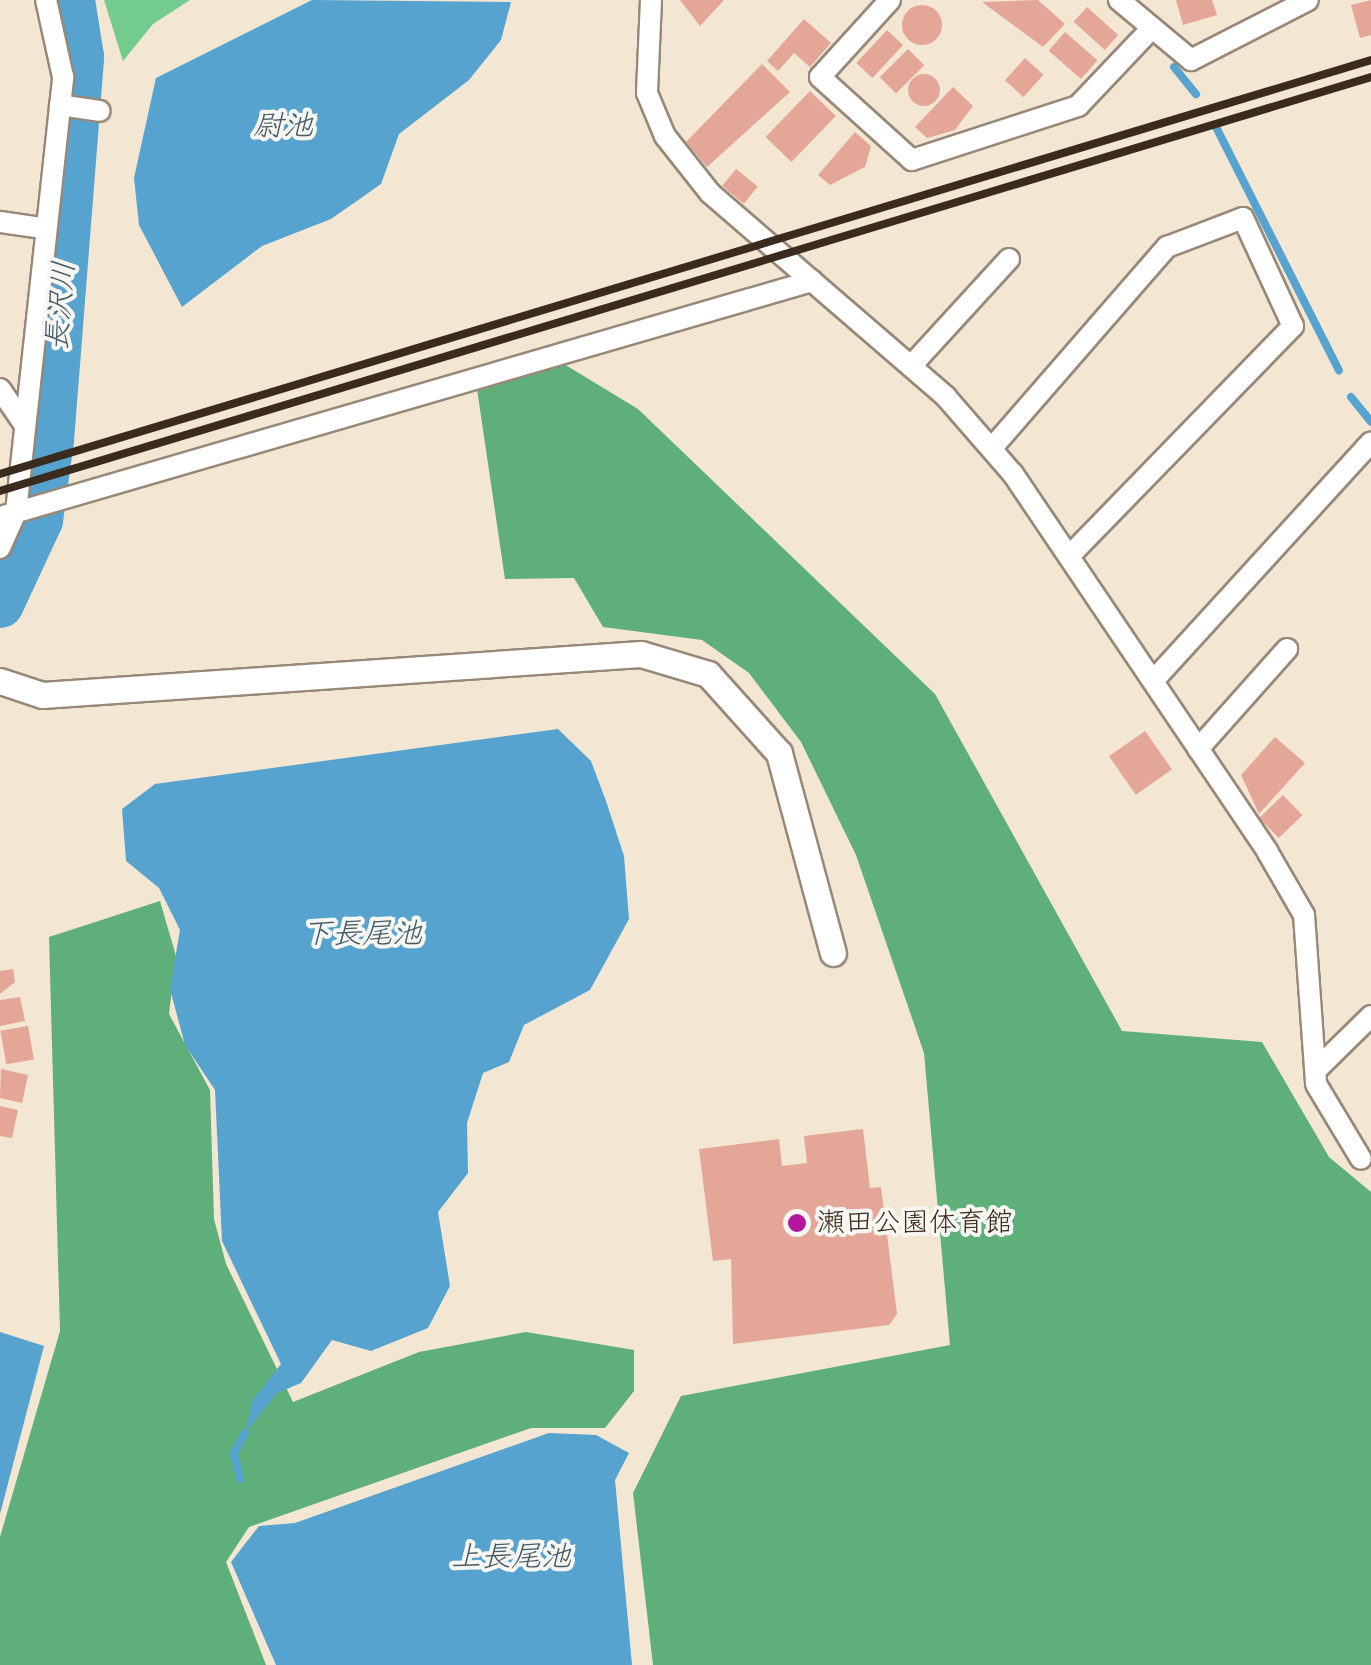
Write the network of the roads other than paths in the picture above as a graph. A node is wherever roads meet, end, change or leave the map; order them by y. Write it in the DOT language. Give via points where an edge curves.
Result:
graph roads {
  1 [pos="46,0"];
  2 [pos="651,0"];
  3 [pos="890,0"];
  4 [pos="1119,0"];
  5 [pos="1308,0"];
  6 [pos="1152,28"];
  7 [pos="61,105"];
  8 [pos="99,111"];
  9 [pos="0,222"];
  10 [pos="42,228"];
  11 [pos="1010,259"];
  12 [pos="812,281"];
  13 [pos="911,366"];
  14 [pos="0,389"];
  15 [pos="24,424"];
  16 [pos="992,448"];
  17 [pos="1369,449"];
  18 [pos="8,514"];
  19 [pos="0,548"];
  20 [pos="1069,556"];
  21 [pos="1287,650"];
  22 [pos="0,681"];
  23 [pos="1154,682"];
  24 [pos="1198,749"];
  25 [pos="833,953"];
  26 [pos="1371,1016"];
  27 [pos="1316,1070"];
  28 [pos="1361,1159"];
  1 -- 7 [label="street"];
  2 -- 12 [label="street" via="647,93 665,136 710,192"];
  3 -- 6 [label="street" via="820,78 912,160 1078,106"];
  4 -- 6 [label="street"];
  5 -- 6 [label="street" via="1191,60"];
  7 -- 8 [label="street"];
  7 -- 10 [label="street"];
  9 -- 10 [label="street"];
  10 -- 15 [label="street"];
  11 -- 13 [label="street"];
  12 -- 13 [label="street"];
  12 -- 18 [label="street"];
  13 -- 16 [label="street"];
  14 -- 15 [label="street"];
  15 -- 18 [label="street"];
  16 -- 20 [label="street"];
  16 -- 20 [label="street" via="1166,248 1243,218 1292,326"];
  17 -- 23 [label="street"];
  18 -- 19 [label="street"];
  20 -- 23 [label="street"];
  21 -- 24 [label="street"];
  22 -- 25 [label="street" via="42,695 642,654 708,674 779,753"];
  23 -- 24 [label="street"];
  24 -- 27 [label="street" via="1304,915"];
  26 -- 27 [label="street"];
  27 -- 28 [label="street"];
}
